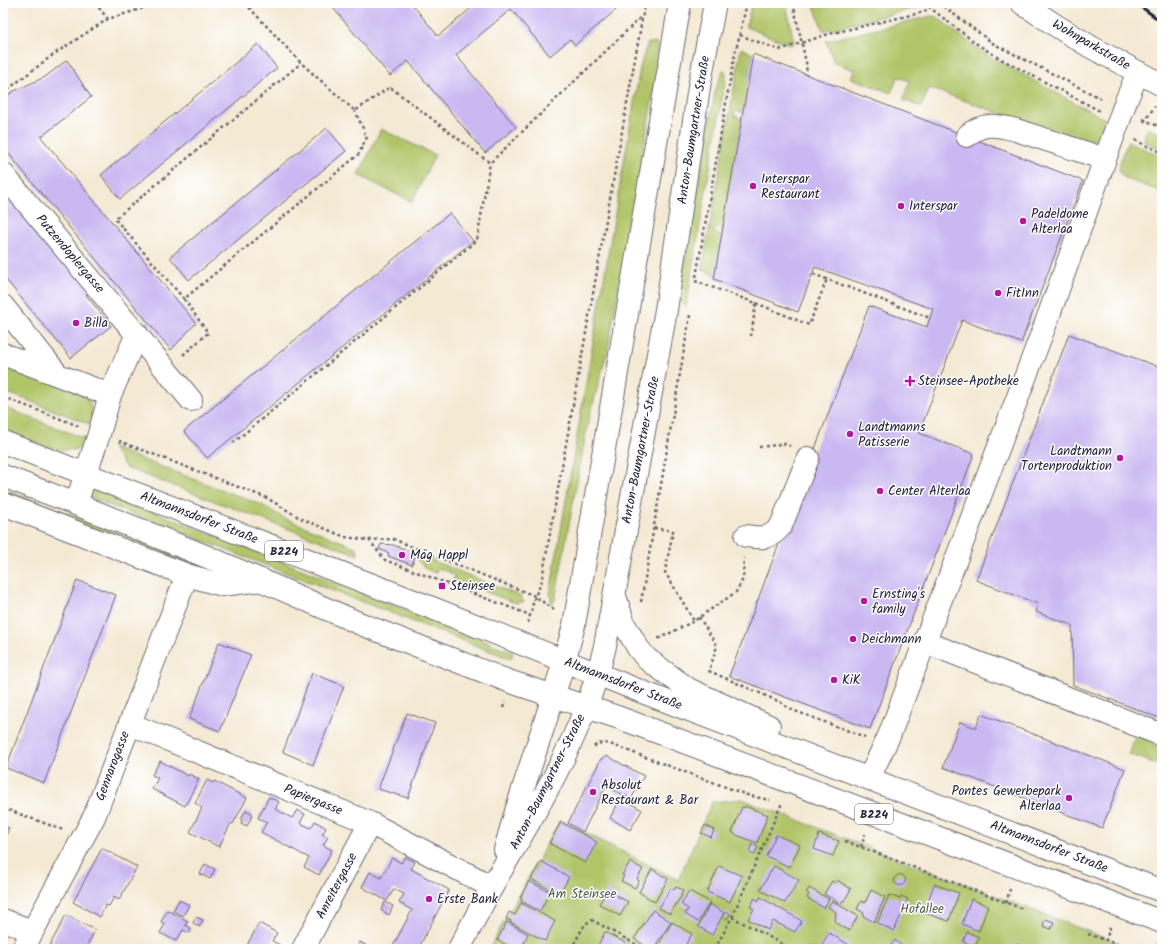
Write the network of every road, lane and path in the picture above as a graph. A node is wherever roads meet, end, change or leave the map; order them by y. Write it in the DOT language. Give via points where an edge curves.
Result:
graph roads {
  1 [pos="95,3"];
  2 [pos="160,3"];
  3 [pos="245,3"];
  4 [pos="645,3"];
  5 [pos="680,3"];
  6 [pos="715,3"];
  7 [pos="793,3"];
  8 [pos="923,3"];
  9 [pos="940,3"];
  10 [pos="1022,3"];
  11 [pos="929,7"];
  12 [pos="642,15"];
  13 [pos="108,19"];
  14 [pos="740,35"];
  15 [pos="801,44"];
  16 [pos="301,63"];
  17 [pos="1138,72"];
  18 [pos="805,74"];
  19 [pos="3,93"];
  20 [pos="1159,94"];
  21 [pos="355,111"];
  22 [pos="1120,115"];
  23 [pos="1145,120"];
  24 [pos="1162,128"];
  25 [pos="1139,130"];
  26 [pos="967,136"];
  27 [pos="1162,153"];
  28 [pos="1105,160"];
  29 [pos="490,163"];
  30 [pos="3,174"];
  31 [pos="813,274"];
  32 [pos="827,279"];
  33 [pos="695,281"];
  34 [pos="184,299"];
  35 [pos="756,303"];
  36 [pos="3,306"];
  37 [pos="930,318"];
  38 [pos="137,334"];
  39 [pos="751,336"];
  40 [pos="3,354"];
  41 [pos="166,370"];
  42 [pos="59,376"];
  43 [pos="110,395"];
  44 [pos="3,397"];
  45 [pos="191,400"];
  46 [pos="99,434"];
  47 [pos="3,442"];
  48 [pos="233,443"];
  49 [pos="808,458"];
  50 [pos="86,474"];
  51 [pos="3,476"];
  52 [pos="3,504"];
  53 [pos="76,504"];
  54 [pos="654,528"];
  55 [pos="746,536"];
  56 [pos="368,540"];
  57 [pos="187,575"];
  58 [pos="262,580"];
  59 [pos="614,593"];
  60 [pos="530,615"];
  61 [pos="699,617"];
  62 [pos="694,621"];
  63 [pos="666,636"];
  64 [pos="925,642"];
  65 [pos="565,662"];
  66 [pos="598,674"];
  67 [pos="553,695"];
  68 [pos="586,707"];
  69 [pos="130,724"];
  70 [pos="1162,735"];
  71 [pos="610,744"];
  72 [pos="885,745"];
  73 [pos="590,751"];
  74 [pos="813,757"];
  75 [pos="869,778"];
  76 [pos="782,803"];
  77 [pos="3,808"];
  78 [pos="370,823"];
  79 [pos="865,834"];
  80 [pos="83,837"];
  81 [pos="845,841"];
  82 [pos="861,847"];
  83 [pos="495,881"];
  84 [pos="1010,889"];
  85 [pos="1162,891"];
  86 [pos="1006,903"];
  87 [pos="1023,909"];
  88 [pos="732,917"];
  89 [pos="3,920"];
  90 [pos="1162,922"];
  91 [pos="1110,927"];
  92 [pos="1088,934"];
  93 [pos="28,940"];
  94 [pos="1106,940"];
  95 [pos="303,949"];
  96 [pos="459,949"];
  97 [pos="571,949"];
  98 [pos="644,949"];
  99 [pos="715,949"];
  100 [pos="792,949"];
  101 [pos="1128,949"];
  1 -- 13 [label="path"];
  2 -- 13 [label="path"];
  3 -- 16 [label="path"];
  4 -- 12 [label="path"];
  5 -- 65 [label="main road, Anton-Baumgartner-Straße" via="576,618"];
  6 -- 59 [label="main road, Anton-Baumgartner-Straße" via="699,87 666,310"];
  7 -- 15 [label="path"];
  8 -- 11 [label="path"];
  9 -- 22 [label="path" via="994,44"];
  10 -- 17 [label="main road, Wohnparkstraße"];
  11 -- 15 [label="path" via="924,12 829,34"];
  11 -- 22 [label="path" via="998,58 1082,102"];
  12 -- 29 [label="path"];
  12 -- 56 [label="path" via="542,584 535,596 392,539"];
  13 -- 19 [label="path" via="54,54"];
  14 -- 15 [label="path" via="779,50"];
  15 -- 18 [label="path" via="807,67"];
  16 -- 21 [label="path"];
  16 -- 34 [label="path" via="115,219"];
  17 -- 20 [label="main road, Wohnparkstraße"];
  17 -- 22 [label="main road"];
  20 -- 23 [label="path"];
  21 -- 29 [label="path" via="390,87"];
  21 -- 34 [label="path" via="367,137 358,155"];
  22 -- 23 [label="path"];
  22 -- 25 [label="path"];
  22 -- 28 [label="main road"];
  23 -- 24 [label="path"];
  23 -- 25 [label="path"];
  25 -- 27 [label="path" via="1135,140"];
  26 -- 28 [label="main road" via="980,127 1003,126"];
  28 -- 64 [label="main road"];
  29 -- 48 [label="path" via="477,240"];
  30 -- 38 [label="main road, Putzendoplergasse"];
  31 -- 32 [label="path"];
  32 -- 35 [label="path" via="809,325"];
  32 -- 37 [label="path"];
  33 -- 35 [label="path"];
  34 -- 41 [label="path" via="208,333"];
  35 -- 39 [label="path"];
  36 -- 42 [label="main road"];
  38 -- 41 [label="main road, Putzendoplergasse"];
  38 -- 43 [label="main road"];
  40 -- 42 [label="main road"];
  41 -- 45 [label="main road, Putzendoplergasse"];
  42 -- 43 [label="main road"];
  43 -- 46 [label="main road"];
  44 -- 46 [label="path"];
  46 -- 50 [label="main road"];
  46 -- 56 [label="path" via="267,498 300,518 345,537"];
  47 -- 50 [label="main road, Altmannsdorfer Straße / B224"];
  49 -- 55 [label="main road" via="781,526 775,534 764,538"];
  50 -- 53 [label="main road"];
  50 -- 65 [label="main road, Altmannsdorfer Straße / B224"];
  51 -- 53 [label="main road, B224"];
  52 -- 57 [label="main road"];
  53 -- 58 [label="main road, B224"];
  54 -- 62 [label="path" via="673,531 665,572"];
  55 -- 61 [label="path" via="743,579 736,592"];
  56 -- 60 [label="path" via="384,560"];
  57 -- 58 [label="main road" via="222,585"];
  57 -- 69 [label="main road, Gennarogasse"];
  58 -- 67 [label="main road, B224" via="361,624 511,682"];
  59 -- 66 [label="main road, Anton-Baumgartner-Straße"];
  59 -- 74 [label="main road" via="624,624 647,659 688,689 796,738"];
  61 -- 62 [label="path"];
  61 -- 72 [label="path" via="717,646 710,671 795,711"];
  62 -- 63 [label="path"];
  64 -- 70 [label="main road"];
  64 -- 72 [label="main road"];
  65 -- 66 [label="main road, Altmannsdorfer Straße / B224"];
  65 -- 67 [label="main road, Anton-Baumgartner-Straße"];
  66 -- 68 [label="main road, Anton-Baumgartner-Straße"];
  66 -- 74 [label="main road, Altmannsdorfer Straße / B224"];
  67 -- 68 [label="main road, B224"];
  67 -- 83 [label="main road, Anton-Baumgartner-Straße"];
  68 -- 83 [label="main road, Anton-Baumgartner-Straße" via="528,826"];
  68 -- 90 [label="main road, B224"];
  69 -- 78 [label="main road, Papiergasse"];
  69 -- 80 [label="main road, Gennarogasse" via="94,817"];
  71 -- 73 [label="path" via="596,745"];
  72 -- 75 [label="main road"];
  74 -- 75 [label="main road, Altmannsdorfer Straße / B224"];
  75 -- 85 [label="main road, Altmannsdorfer Straße / B224"];
  76 -- 88 [label="path"];
  77 -- 80 [label="path"];
  78 -- 83 [label="main road, Papiergasse"];
  78 -- 95 [label="main road, Anreitergasse"];
  79 -- 82 [label="path"];
  80 -- 93 [label="main road, Gennarogasse"];
  81 -- 82 [label="path"];
  82 -- 86 [label="path"];
  83 -- 96 [label="main road, Anton-Baumgartner-Straße"];
  84 -- 86 [label="path"];
  86 -- 87 [label="path"];
  88 -- 99 [label="path"];
  88 -- 100 [label="path"];
  89 -- 93 [label="main road"];
  91 -- 94 [label="path"];
  92 -- 94 [label="path"];
  94 -- 101 [label="path"];
  97 -- 98 [label="path" via="585,924 592,920"];
}
